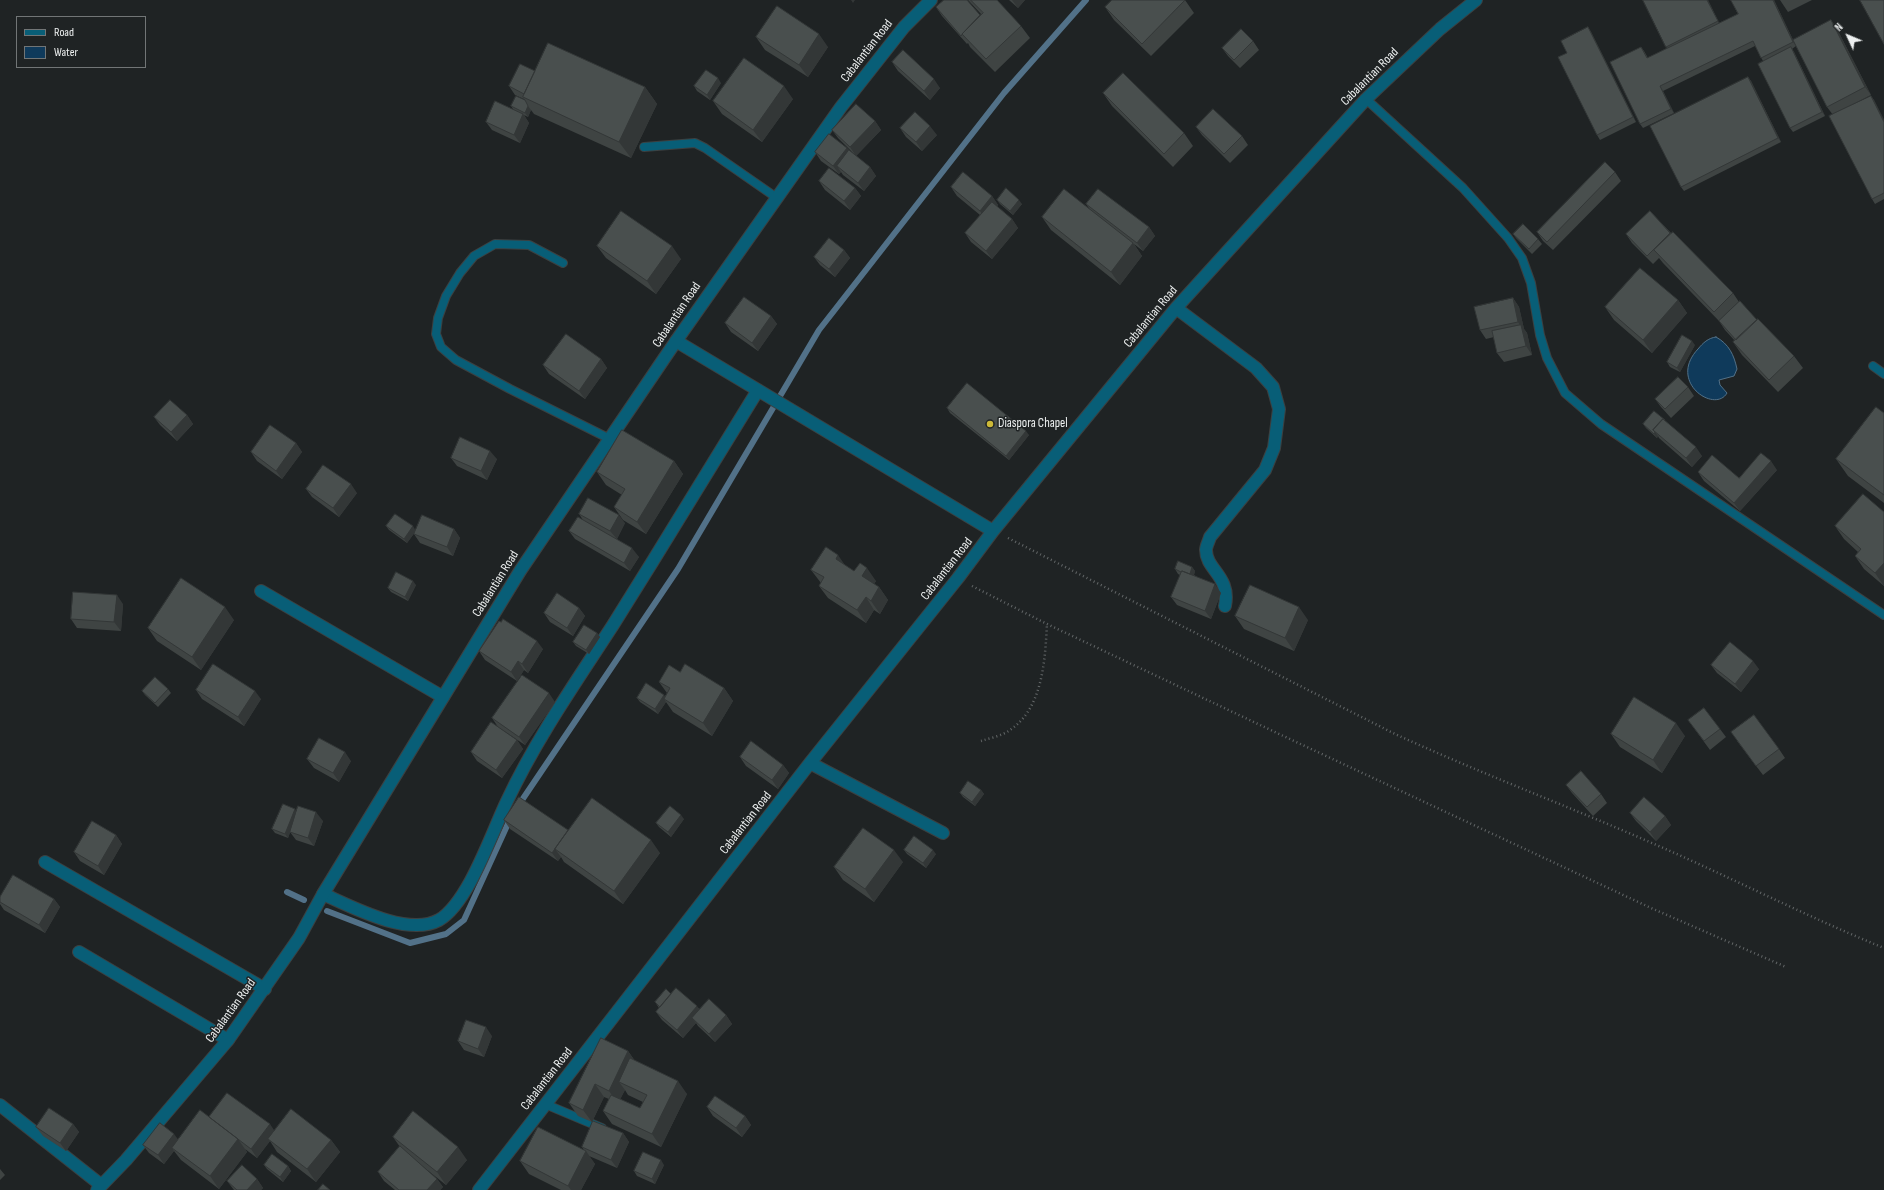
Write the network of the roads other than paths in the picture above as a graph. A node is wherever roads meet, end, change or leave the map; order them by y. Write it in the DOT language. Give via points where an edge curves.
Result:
graph roads {
  1 [pos="931,0"];
  2 [pos="1476,0"];
  3 [pos="1366,99"];
  4 [pos="644,147"];
  5 [pos="777,198"];
  6 [pos="563,263"];
  7 [pos="1176,308"];
  8 [pos="676,341"];
  9 [pos="1873,366"];
  10 [pos="1884,374"];
  11 [pos="764,393"];
  12 [pos="610,439"];
  13 [pos="993,531"];
  14 [pos="261,591"];
  15 [pos="1224,606"];
  16 [pos="1884,614"];
  17 [pos="443,697"];
  18 [pos="810,763"];
  19 [pos="943,833"];
  20 [pos="45,862"];
  21 [pos="322,894"];
  22 [pos="79,952"];
  23 [pos="265,989"];
  24 [pos="228,1040"];
  25 [pos="545,1104"];
  26 [pos="0,1105"];
  27 [pos="606,1130"];
  28 [pos="99,1188"];
  29 [pos="479,1190"];
  1 -- 5 [label="street, Cabalantian Road" via="904,26 841,106"];
  2 -- 3 [label="street, Cabalantian Road" via="1440,29"];
  3 -- 7 [label="street, Cabalantian Road"];
  3 -- 16 [label="lane" via="1463,188 1508,238 1522,258 1531,283 1546,358 1565,394 1601,424"];
  4 -- 5 [label="lane" via="695,144"];
  5 -- 8 [label="street, Cabalantian Road"];
  6 -- 12 [label="lane" via="529,246 495,244 474,256 460,273 446,296 438,318 436,334 441,347 456,360"];
  7 -- 13 [label="street, Cabalantian Road"];
  7 -- 15 [label="street" via="1256,368 1273,387 1279,410 1274,448 1265,470 1210,537 1206,550 1224,585 1227,596"];
  8 -- 11 [label="street"];
  8 -- 12 [label="street, Cabalantian Road"];
  9 -- 10 [label="lane"];
  11 -- 13 [label="street"];
  11 -- 21 [label="street" via="681,516 546,728 516,781 459,901 440,920 424,925 400,924"];
  12 -- 17 [label="street, Cabalantian Road" via="520,571"];
  13 -- 18 [label="street, Cabalantian Road"];
  14 -- 17 [label="street"];
  17 -- 21 [label="street, Cabalantian Road"];
  18 -- 19 [label="street"];
  18 -- 25 [label="street, Cabalantian Road"];
  20 -- 23 [label="street"];
  21 -- 23 [label="street, Cabalantian Road" via="299,938"];
  22 -- 24 [label="street"];
  23 -- 24 [label="street, Cabalantian Road"];
  24 -- 28 [label="street, Cabalantian Road"];
  25 -- 27 [label="lane"];
  25 -- 29 [label="street, Cabalantian Road"];
  26 -- 28 [label="street"];
}
